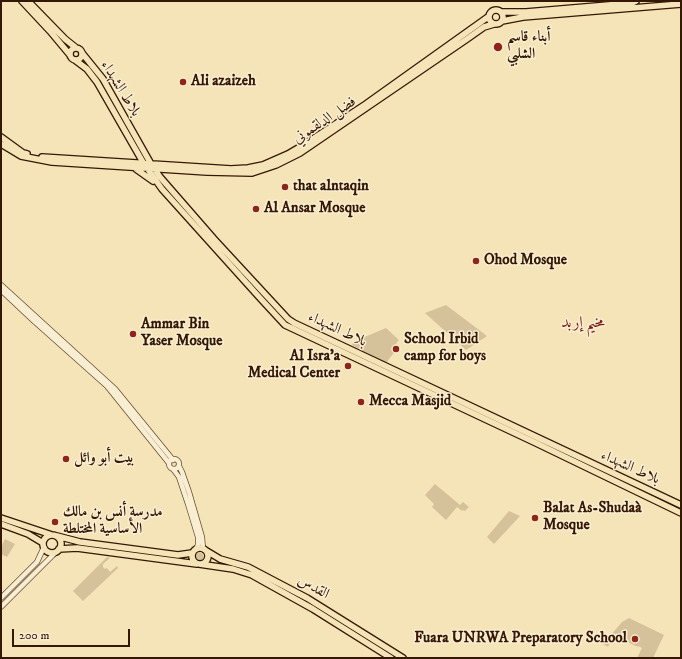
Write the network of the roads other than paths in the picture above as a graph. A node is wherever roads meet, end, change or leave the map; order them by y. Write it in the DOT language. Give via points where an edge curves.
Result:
graph roads {
  1 [pos="22,1"];
  2 [pos="28,1"];
  3 [pos="637,1"];
  4 [pos="681,4"];
  5 [pos="642,7"];
  6 [pos="501,12"];
  7 [pos="488,17"];
  8 [pos="502,21"];
  9 [pos="494,24"];
  10 [pos="75,47"];
  11 [pos="82,53"];
  12 [pos="70,55"];
  13 [pos="76,60"];
  14 [pos="1,137"];
  15 [pos="1,144"];
  16 [pos="137,145"];
  17 [pos="132,165"];
  18 [pos="164,165"];
  19 [pos="149,166"];
  20 [pos="172,170"];
  21 [pos="168,186"];
  22 [pos="162,189"];
  23 [pos="1,285"];
  24 [pos="1,290"];
  25 [pos="171,461"];
  26 [pos="179,466"];
  27 [pos="173,469"];
  28 [pos="681,505"];
  29 [pos="681,513"];
  30 [pos="1,518"];
  31 [pos="1,524"];
  32 [pos="55,536"];
  33 [pos="44,545"];
  34 [pos="58,550"];
  35 [pos="204,550"];
  36 [pos="194,551"];
  37 [pos="198,564"];
  38 [pos="1,598"];
  39 [pos="1,607"];
  40 [pos="391,658"];
  41 [pos="403,658"];
  1 -- 12 [label="main road"];
  2 -- 10 [label="main road"];
  3 -- 5 [label="main road"];
  3 -- 6 [label="main road" via="526,12"];
  4 -- 5 [label="main road"];
  5 -- 8 [label="main road" via="523,16"];
  6 -- 7 [label="main road" via="493,10"];
  6 -- 8 [label="main road"];
  7 -- 9 [label="main road"];
  7 -- 18 [label="main road, فضل الدلقموني" via="366,104 288,154 263,165 248,168"];
  8 -- 9 [label="main road"];
  9 -- 20 [label="main road, فضل الدلقموني" via="484,27 300,153 276,165 241,173"];
  10 -- 11 [label="main road" via="81,49"];
  10 -- 12 [label="main road"];
  11 -- 13 [label="main road" via="81,58"];
  11 -- 16 [label="main road, بلاط الشهداء" via="103,79"];
  12 -- 13 [label="main road"];
  13 -- 16 [label="main road" via="98,82"];
  14 -- 17 [label="main road" via="23,153 36,157"];
  15 -- 17 [label="main road" via="21,156 35,160"];
  16 -- 17 [label="main road"];
  16 -- 18 [label="main road"];
  16 -- 19 [label="main road"];
  17 -- 19 [label="main road"];
  17 -- 22 [label="main road"];
  18 -- 19 [label="main road, فضل الدلقموني"];
  19 -- 20 [label="main road, فضل الدلقموني"];
  19 -- 21 [label="main road, بلاط الشهداء"];
  19 -- 22 [label="main road"];
  20 -- 21 [label="main road" via="165,177"];
  21 -- 28 [label="main road, بلاط الشهداء" via="276,307 294,323"];
  22 -- 29 [label="main road" via="285,325"];
  23 -- 25 [label="street" via="115,389"];
  24 -- 25 [label="street" via="107,386"];
  25 -- 26 [label="street" via="178,462"];
  25 -- 27 [label="street" via="170,468"];
  26 -- 27 [label="street"];
  26 -- 35 [label="street" via="189,492"];
  27 -- 36 [label="street" via="194,524 198,541"];
  30 -- 32 [label="main road"];
  31 -- 33 [label="main road" via="28,534"];
  32 -- 33 [label="main road" via="46,537"];
  32 -- 34 [label="main road" via="61,542"];
  32 -- 36 [label="main road" via="80,542 178,555"];
  33 -- 34 [label="main road" via="49,552"];
  33 -- 38 [label="street" via="37,562"];
  34 -- 37 [label="main road, القدس" via="77,548"];
  34 -- 39 [label="street"];
  35 -- 36 [label="main road"];
  35 -- 37 [label="main road" via="208,555 206,561"];
  35 -- 41 [label="main road, القدس" via="220,559 248,567 307,598"];
  36 -- 37 [label="main road" via="193,561"];
  37 -- 40 [label="main road, القدس" via="233,569 252,575 313,609"];
}
